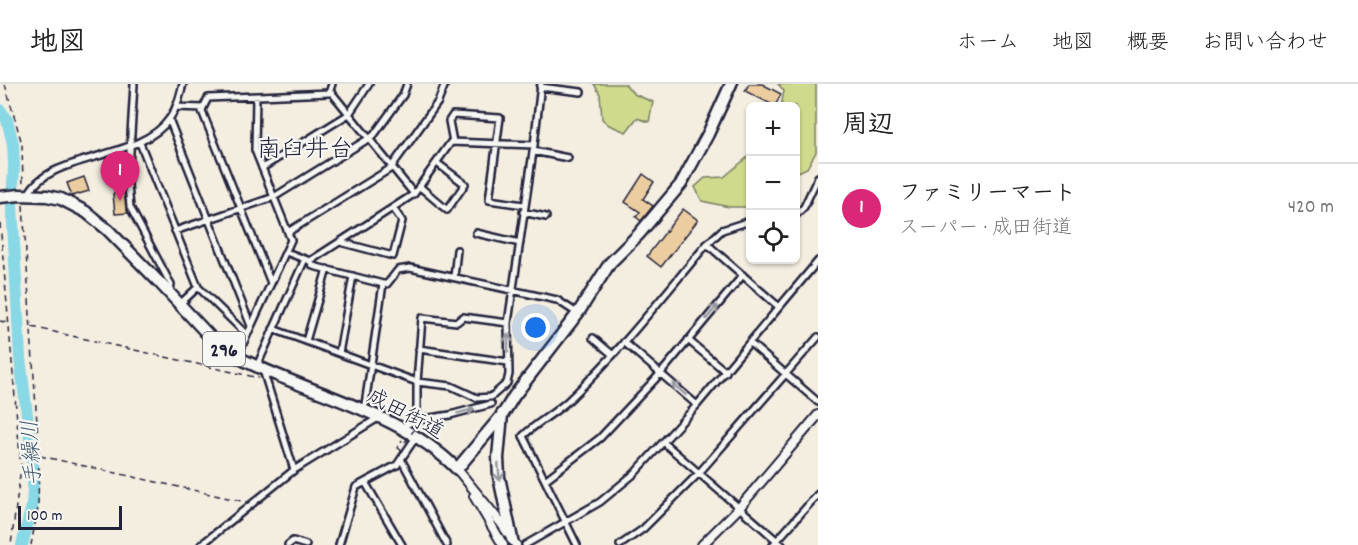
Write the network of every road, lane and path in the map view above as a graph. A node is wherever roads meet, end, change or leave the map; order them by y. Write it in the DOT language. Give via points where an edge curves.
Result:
graph roads {
  1 [pos="5,84"];
  2 [pos="134,84"];
  3 [pos="183,84"];
  4 [pos="332,84"];
  5 [pos="369,84"];
  6 [pos="407,84"];
  7 [pos="445,84"];
  8 [pos="731,84"];
  9 [pos="541,86"];
  10 [pos="582,92"];
  11 [pos="329,93"];
  12 [pos="256,96"];
  13 [pos="176,107"];
  14 [pos="203,108"];
  15 [pos="349,114"];
  16 [pos="170,119"];
  17 [pos="368,139"];
  18 [pos="453,142"];
  19 [pos="140,143"];
  20 [pos="497,144"];
  21 [pos="130,146"];
  22 [pos="534,148"];
  23 [pos="568,158"];
  24 [pos="437,163"];
  25 [pos="392,167"];
  26 [pos="262,168"];
  27 [pos="818,177"];
  28 [pos="419,186"];
  29 [pos="414,194"];
  30 [pos="24,195"];
  31 [pos="1,196"];
  32 [pos="274,197"];
  33 [pos="524,205"];
  34 [pos="241,208"];
  35 [pos="393,208"];
  36 [pos="800,211"];
  37 [pos="523,213"];
  38 [pos="546,217"];
  39 [pos="209,219"];
  40 [pos="746,222"];
  41 [pos="0,223"];
  42 [pos="176,231"];
  43 [pos="288,232"];
  44 [pos="476,233"];
  45 [pos="340,242"];
  46 [pos="520,243"];
  47 [pos="707,244"];
  48 [pos="457,250"];
  49 [pos="285,252"];
  50 [pos="308,260"];
  51 [pos="818,261"];
  52 [pos="327,270"];
  53 [pos="743,275"];
  54 [pos="353,276"];
  55 [pos="454,277"];
  56 [pos="271,283"];
  57 [pos="383,284"];
  58 [pos="198,287"];
  59 [pos="512,290"];
  60 [pos="170,294"];
  61 [pos="180,304"];
  62 [pos="779,307"];
  63 [pos="578,313"];
  64 [pos="0,321"];
  65 [pos="508,323"];
  66 [pos="9,324"];
  67 [pos="251,326"];
  68 [pos="31,327"];
  69 [pos="273,329"];
  70 [pos="247,336"];
  71 [pos="818,337"];
  72 [pos="593,338"];
  73 [pos="688,340"];
  74 [pos="306,341"];
  75 [pos="624,342"];
  76 [pos="750,344"];
  77 [pos="419,349"];
  78 [pos="339,353"];
  79 [pos="613,355"];
  80 [pos="237,357"];
  81 [pos="508,362"];
  82 [pos="370,365"];
  83 [pos="260,367"];
  84 [pos="726,372"];
  85 [pos="661,373"];
  86 [pos="786,374"];
  87 [pos="265,380"];
  88 [pos="417,382"];
  89 [pos="491,400"];
  90 [pos="818,402"];
  91 [pos="697,405"];
  92 [pos="364,411"];
  93 [pos="818,415"];
  94 [pos="501,416"];
  95 [pos="378,418"];
  96 [pos="431,430"];
  97 [pos="414,431"];
  98 [pos="401,434"];
  99 [pos="663,442"];
  100 [pos="39,455"];
  101 [pos="401,459"];
  102 [pos="457,469"];
  103 [pos="294,470"];
  104 [pos="699,473"];
  105 [pos="545,480"];
  106 [pos="365,482"];
  107 [pos="818,494"];
  108 [pos="255,504"];
  109 [pos="739,508"];
  110 [pos="566,522"];
  111 [pos="341,543"];
  112 [pos="510,543"];
  113 [pos="777,544"];
  114 [pos="11,545"];
  115 [pos="32,545"];
  116 [pos="201,545"];
  117 [pos="288,545"];
  118 [pos="306,545"];
  119 [pos="402,545"];
  120 [pos="447,545"];
  121 [pos="525,545"];
  122 [pos="577,545"];
  123 [pos="620,545"];
  124 [pos="702,545"];
  1 -- 30 [label="path" via="22,144"];
  2 -- 21 [label="street"];
  3 -- 13 [label="street"];
  4 -- 11 [label="street"];
  5 -- 15 [label="street"];
  6 -- 17 [label="street" via="403,95"];
  7 -- 25 [label="street" via="438,102"];
  8 -- 63 [label="highway" via="681,184 610,263"];
  9 -- 10 [label="street"];
  9 -- 22 [label="street"];
  11 -- 12 [label="street"];
  11 -- 15 [label="street"];
  12 -- 14 [label="street" via="208,98"];
  12 -- 26 [label="street" via="255,150"];
  13 -- 14 [label="street"];
  13 -- 16 [label="street"];
  14 -- 34 [label="street"];
  15 -- 17 [label="street"];
  15 -- 26 [label="street"];
  16 -- 19 [label="street"];
  16 -- 39 [label="street"];
  17 -- 25 [label="street"];
  17 -- 32 [label="street"];
  18 -- 20 [label="street"];
  18 -- 20 [label="street" via="449,121 453,116 465,116 500,118"];
  18 -- 24 [label="street"];
  19 -- 21 [label="street"];
  19 -- 42 [label="street"];
  20 -- 22 [label="street"];
  20 -- 33 [label="street" via="489,200"];
  21 -- 30 [label="street" via="47,176"];
  21 -- 60 [label="street" via="130,207 171,284"];
  22 -- 23 [label="street"];
  22 -- 33 [label="street"];
  24 -- 28 [label="street"];
  24 -- 28 [label="street" via="465,184 447,210"];
  25 -- 29 [label="street"];
  25 -- 43 [label="street"];
  26 -- 32 [label="street"];
  27 -- 36 [label="street"];
  28 -- 29 [label="street"];
  29 -- 35 [label="street"];
  30 -- 31 [label="highway, 成田街道 / 296"];
  30 -- 60 [label="highway, 成田街道 / 296" via="61,199 86,212"];
  30 -- 68 [label="path"];
  32 -- 34 [label="street"];
  32 -- 43 [label="street"];
  33 -- 37 [label="street"];
  34 -- 39 [label="street"];
  34 -- 56 [label="street"];
  35 -- 45 [label="street"];
  35 -- 45 [label="street" via="402,221 393,256"];
  37 -- 38 [label="street"];
  37 -- 46 [label="street"];
  39 -- 42 [label="street"];
  39 -- 67 [label="street"];
  40 -- 47 [label="street" via="722,230"];
  41 -- 66 [label="path"];
  42 -- 58 [label="street"];
  43 -- 49 [label="street" via="291,240"];
  44 -- 46 [label="street"];
  45 -- 50 [label="street"];
  46 -- 59 [label="street"];
  47 -- 53 [label="street"];
  47 -- 75 [label="street"];
  48 -- 55 [label="street"];
  49 -- 50 [label="street"];
  49 -- 56 [label="street"];
  50 -- 52 [label="street"];
  50 -- 69 [label="street"];
  51 -- 62 [label="street"];
  52 -- 54 [label="street"];
  52 -- 74 [label="street"];
  53 -- 62 [label="street"];
  73 -- 53 [label="street, one-way"];
  54 -- 57 [label="street"];
  54 -- 78 [label="street"];
  55 -- 57 [label="street" via="410,268 398,270"];
  55 -- 59 [label="street"];
  56 -- 67 [label="street"];
  57 -- 82 [label="street"];
  58 -- 61 [label="street"];
  58 -- 70 [label="street"];
  59 -- 63 [label="street" via="557,300"];
  59 -- 65 [label="street"];
  60 -- 61 [label="highway, 成田街道 / 296"];
  61 -- 80 [label="highway, 成田街道 / 296" via="214,341"];
  62 -- 76 [label="street"];
  63 -- 94 [label="highway"];
  64 -- 66 [label="path"];
  65 -- 77 [label="street" via="463,317 457,322 422,318"];
  81 -- 65 [label="street, one-way"];
  66 -- 114 [label="path" via="21,467"];
  67 -- 70 [label="street"];
  68 -- 87 [label="path"];
  68 -- 100 [label="path"];
  69 -- 74 [label="street"];
  69 -- 83 [label="street"];
  70 -- 80 [label="street"];
  71 -- 86 [label="street"];
  72 -- 79 [label="street"];
  73 -- 84 [label="street"];
  73 -- 85 [label="street"];
  74 -- 78 [label="street"];
  75 -- 79 [label="street"];
  75 -- 85 [label="street"];
  76 -- 84 [label="street"];
  76 -- 86 [label="street"];
  77 -- 81 [label="street"];
  77 -- 88 [label="street"];
  78 -- 82 [label="street"];
  79 -- 105 [label="street" via="572,398 523,436"];
  80 -- 83 [label="highway, 成田街道 / 296"];
  81 -- 89 [label="street" via="507,383"];
  82 -- 88 [label="street"];
  82 -- 92 [label="street"];
  83 -- 87 [label="street"];
  83 -- 92 [label="highway, 成田街道 / 296"];
  84 -- 91 [label="street"];
  91 -- 85 [label="street, one-way"];
  85 -- 105 [label="street" via="600,438"];
  86 -- 90 [label="street"];
  86 -- 104 [label="street"];
  87 -- 103 [label="street"];
  88 -- 89 [label="street" via="451,386"];
  88 -- 97 [label="street"];
  89 -- 94 [label="street"];
  97 -- 89 [label="street, one-way"];
  91 -- 99 [label="street"];
  92 -- 95 [label="highway, 成田街道 / 296"];
  93 -- 109 [label="street"];
  94 -- 102 [label="highway"];
  94 -- 112 [label="highway, one-way" via="499,477"];
  95 -- 98 [label="highway, 成田街道 / 296"];
  95 -- 103 [label="street"];
  96 -- 97 [label="path"];
  97 -- 98 [label="highway, 成田街道 / 296"];
  97 -- 98 [label="street"];
  97 -- 98 [label="path" via="401,450"];
  97 -- 101 [label="street"];
  97 -- 102 [label="highway, 成田街道 / 296"];
  99 -- 104 [label="street"];
  99 -- 110 [label="street" via="619,488"];
  100 -- 108 [label="path"];
  100 -- 115 [label="path" via="38,508"];
  101 -- 106 [label="street"];
  101 -- 120 [label="street"];
  102 -- 112 [label="street"];
  103 -- 108 [label="street"];
  104 -- 109 [label="street"];
  104 -- 123 [label="street" via="643,529"];
  105 -- 110 [label="street"];
  106 -- 111 [label="street" via="356,487"];
  106 -- 119 [label="street"];
  107 -- 113 [label="street"];
  108 -- 116 [label="street"];
  109 -- 113 [label="street"];
  109 -- 124 [label="street"];
  110 -- 121 [label="street"];
  110 -- 122 [label="street"];
  117 -- 118 [label="street" via="293,541"];
}
